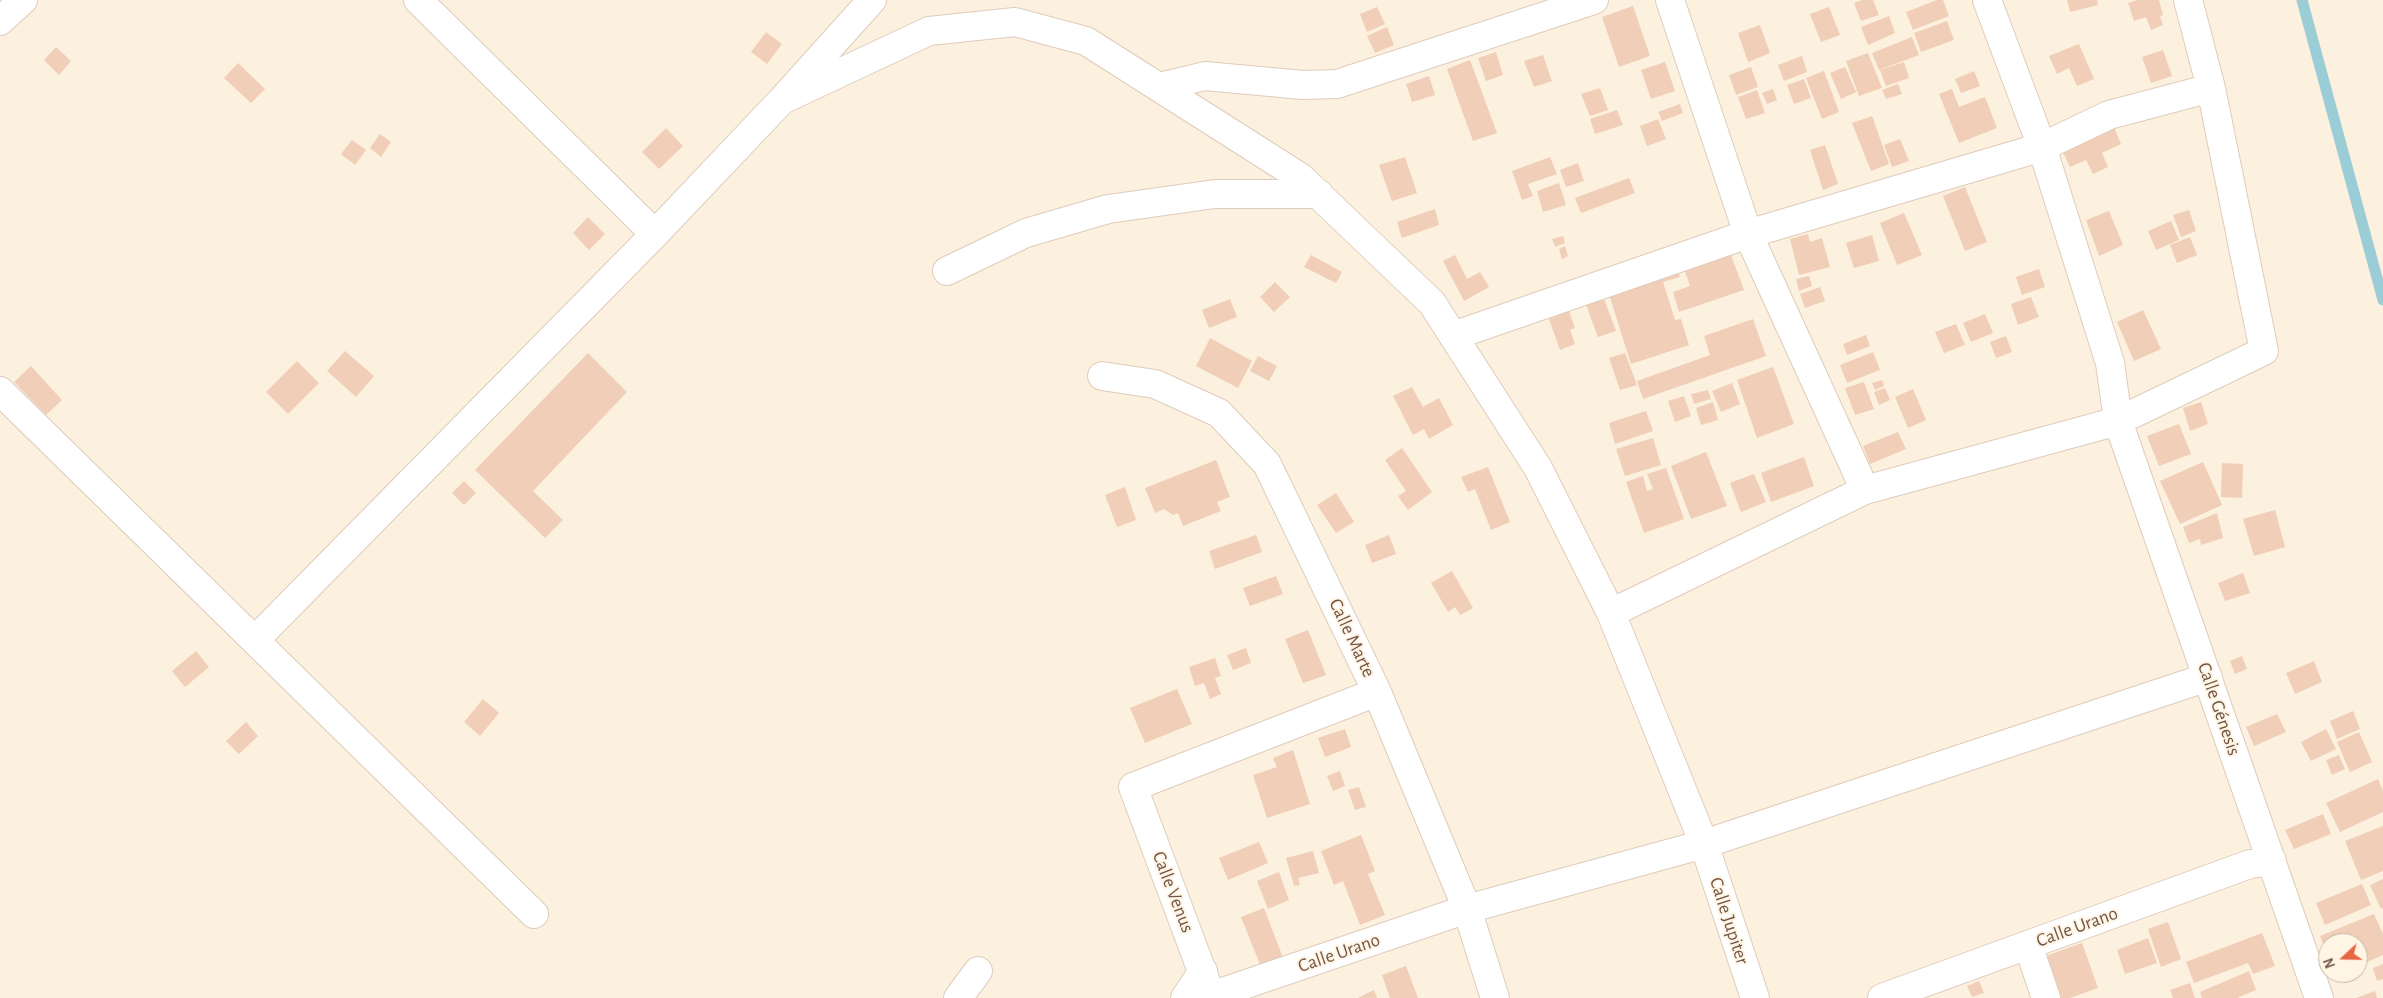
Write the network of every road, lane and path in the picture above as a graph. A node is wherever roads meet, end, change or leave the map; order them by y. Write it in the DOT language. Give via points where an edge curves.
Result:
graph roads {
  1 [pos="23,0"];
  2 [pos="418,0"];
  3 [pos="872,0"];
  4 [pos="1594,0"];
  5 [pos="1670,0"];
  6 [pos="1987,0"];
  7 [pos="2188,0"];
  8 [pos="0,21"];
  9 [pos="1159,87"];
  10 [pos="2211,88"];
  11 [pos="782,100"];
  12 [pos="2042,147"];
  13 [pos="1319,194"];
  14 [pos="655,234"];
  15 [pos="1748,234"];
  16 [pos="947,272"];
  17 [pos="1453,336"];
  18 [pos="1102,376"];
  19 [pos="0,391"];
  20 [pos="2118,421"];
  21 [pos="1865,490"];
  22 [pos="1611,613"];
  23 [pos="255,640"];
  24 [pos="2208,677"];
  25 [pos="1377,692"];
  26 [pos="1704,844"];
  27 [pos="2272,861"];
  28 [pos="1467,909"];
  29 [pos="534,914"];
  30 [pos="2028,945"];
  31 [pos="978,971"];
  32 [pos="1203,991"];
  33 [pos="958,998"];
  34 [pos="1495,998"];
  35 [pos="1755,998"];
  36 [pos="1882,998"];
  37 [pos="2046,998"];
  38 [pos="2319,998"];
  1 -- 8 [label="street"];
  2 -- 14 [label="street"];
  3 -- 11 [label="street"];
  4 -- 9 [label="street" via="1337,84 1303,85 1205,76"];
  5 -- 15 [label="street"];
  6 -- 12 [label="street, Calle Génesis"];
  7 -- 10 [label="street"];
  9 -- 11 [label="street, Calle Jupiter" via="1086,40 1015,22 929,30"];
  9 -- 13 [label="street, Calle Jupiter" via="1300,176"];
  10 -- 12 [label="street" via="2109,115"];
  10 -- 20 [label="street" via="2264,351"];
  11 -- 14 [label="street"];
  12 -- 15 [label="street"];
  12 -- 20 [label="street, Calle Génesis" via="2110,363"];
  13 -- 16 [label="street" via="1215,194 1108,209 1026,233"];
  13 -- 17 [label="street, Calle Jupiter" via="1432,303"];
  14 -- 23 [label="street"];
  15 -- 17 [label="street"];
  15 -- 21 [label="street"];
  17 -- 22 [label="street, Calle Jupiter" via="1538,468"];
  18 -- 25 [label="street, Calle Marte" via="1155,384 1219,413 1267,464"];
  19 -- 23 [label="street"];
  20 -- 21 [label="street"];
  20 -- 24 [label="street, Calle Génesis"];
  21 -- 22 [label="street"];
  22 -- 26 [label="street, Calle Jupiter"];
  23 -- 29 [label="street"];
  24 -- 26 [label="street, Calle Urano"];
  24 -- 27 [label="street, Calle Génesis"];
  25 -- 28 [label="street, Calle Marte"];
  25 -- 32 [label="street, Calle Venus" via="1133,787"];
  26 -- 28 [label="street, Calle Urano"];
  26 -- 35 [label="street, Calle Jupiter"];
  27 -- 30 [label="street, Calle Urano" via="2250,864"];
  27 -- 38 [label="street, Calle Génesis"];
  28 -- 32 [label="street, Calle Urano"];
  28 -- 34 [label="street, Calle Marte"];
  30 -- 36 [label="street, Calle Urano"];
  30 -- 37 [label="street"];
  31 -- 33 [label="street"];
}
